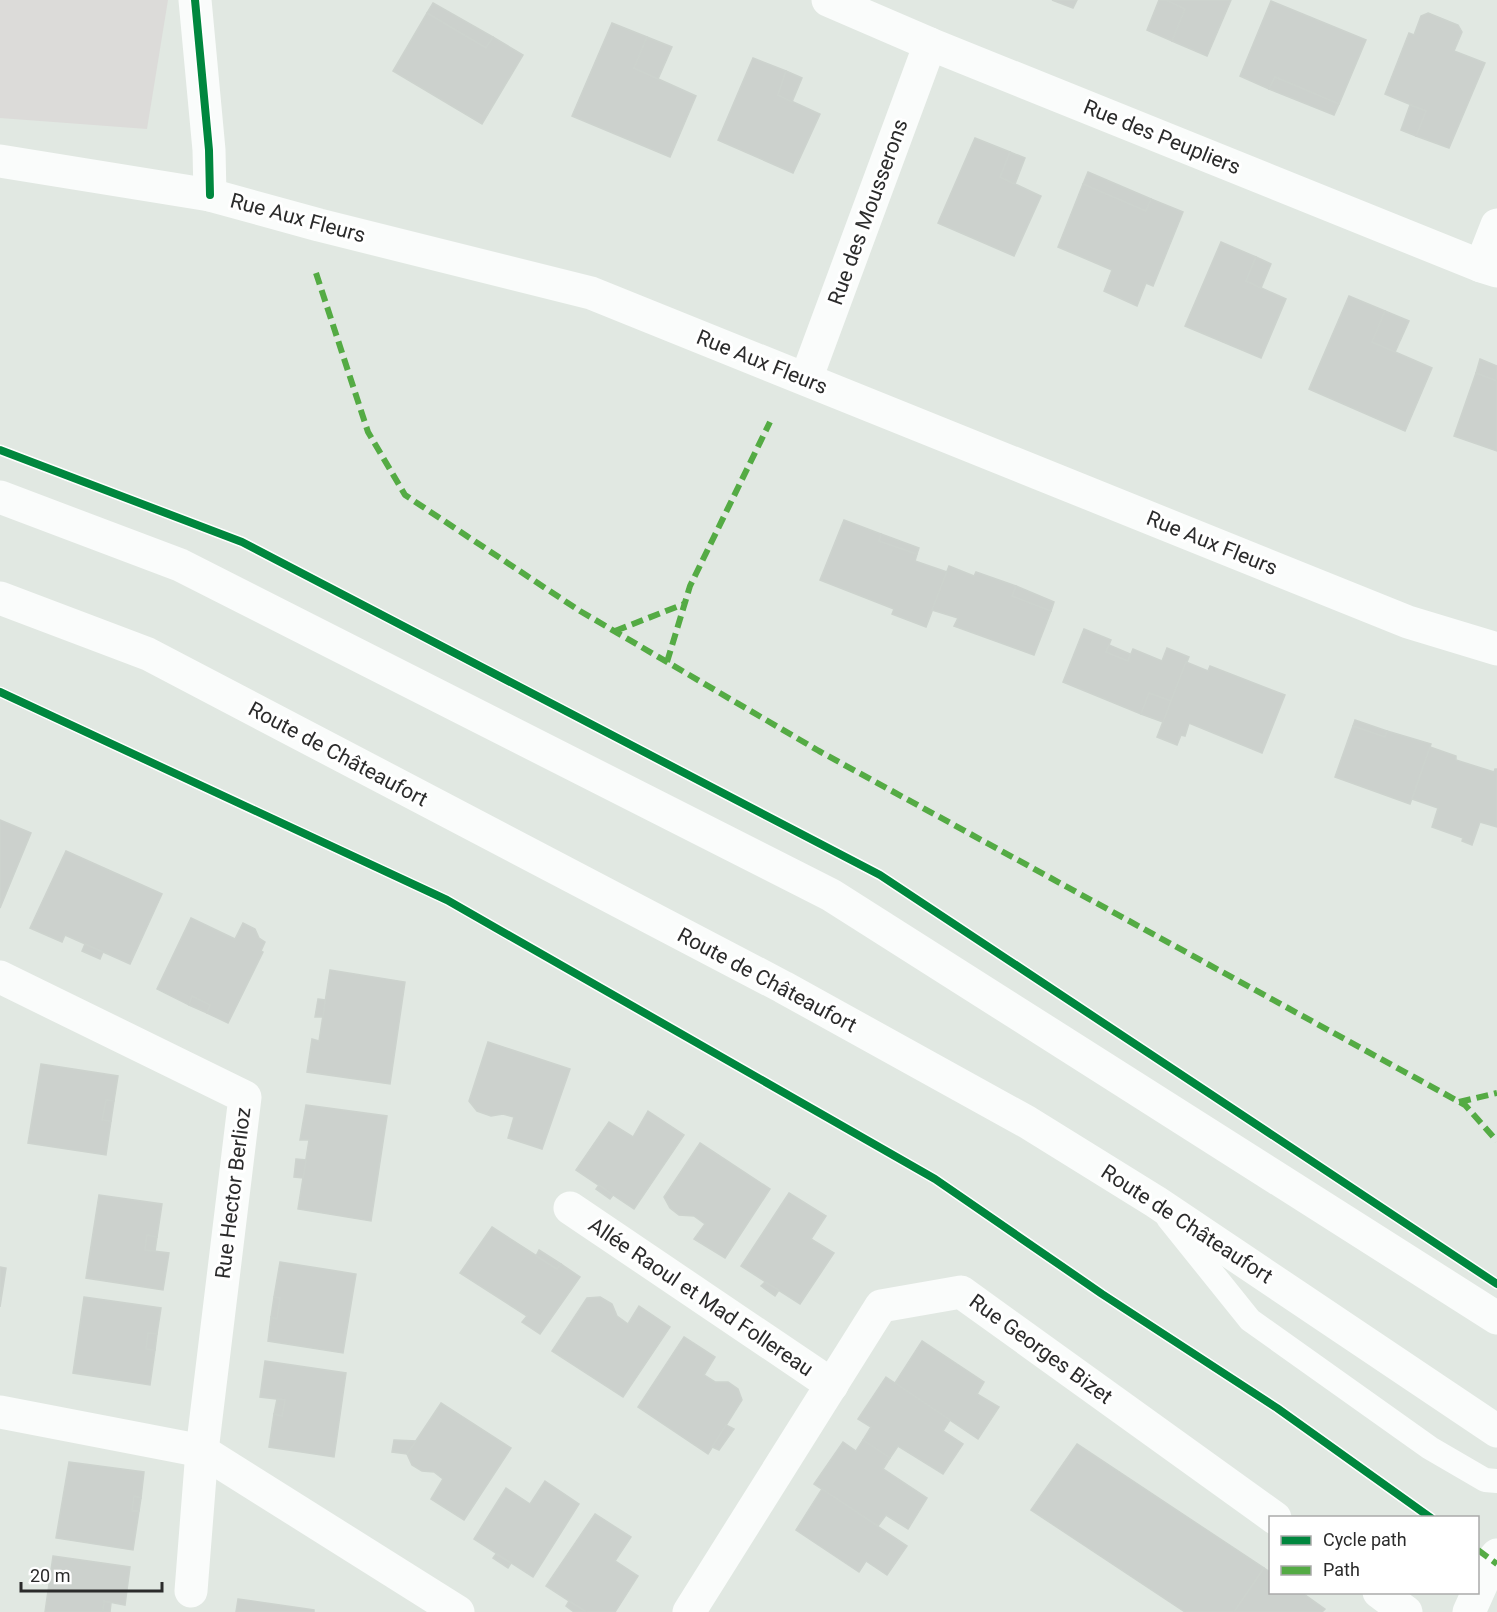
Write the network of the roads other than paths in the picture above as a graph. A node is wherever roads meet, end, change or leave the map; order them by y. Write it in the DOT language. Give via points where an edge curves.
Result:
graph roads {
  1 [pos="195,0"];
  2 [pos="828,0"];
  3 [pos="930,44"];
  4 [pos="0,161"];
  5 [pos="210,195"];
  6 [pos="1497,225"];
  7 [pos="1489,268"];
  8 [pos="806,379"];
  9 [pos="0,497"];
  10 [pos="0,598"];
  11 [pos="1497,649"];
  12 [pos="0,977"];
  13 [pos="1156,1202"];
  14 [pos="570,1208"];
  15 [pos="1497,1318"];
  16 [pos="832,1385"];
  17 [pos="0,1412"];
  18 [pos="1497,1431"];
  19 [pos="202,1451"];
  20 [pos="1497,1481"];
  21 [pos="1272,1516"];
  22 [pos="1497,1555"];
  23 [pos="1479,1590"];
  24 [pos="191,1591"];
  25 [pos="1380,1594"];
  26 [pos="1477,1594"];
  27 [pos="458,1612"];
  28 [pos="689,1612"];
  29 [pos="1406,1612"];
  30 [pos="1469,1612"];
  1 -- 5 [label="street"];
  2 -- 3 [label="street, Rue des Peupliers"];
  3 -- 7 [label="street, Rue des Peupliers"];
  3 -- 8 [label="street, Rue des Mousserons"];
  4 -- 5 [label="street, Rue Aux Fleurs"];
  5 -- 8 [label="street, Rue Aux Fleurs" via="591,293"];
  6 -- 7 [label="street"];
  8 -- 11 [label="street, Rue Aux Fleurs" via="1408,622"];
  9 -- 15 [label="street" via="180,565 831,895"];
  10 -- 13 [label="street, Route de Châteaufort" via="159,660 783,987 1028,1122"];
  12 -- 19 [label="street, Rue Hector Berlioz" via="245,1097"];
  13 -- 18 [label="street, Route de Châteaufort"];
  13 -- 20 [label="lane" via="1250,1320 1430,1448 1485,1480"];
  14 -- 16 [label="street, Allée Raoul et Mad Follereau"];
  16 -- 21 [label="street, Rue Georges Bizet" via="881,1306 961,1292"];
  16 -- 28 [label="street, Rue Georges Bizet"];
  17 -- 19 [label="street"];
  19 -- 24 [label="street, Rue Hector Berlioz"];
  19 -- 27 [label="street"];
  22 -- 23 [label="street"];
  25 -- 29 [label="street"];
  26 -- 30 [label="street"];
}
